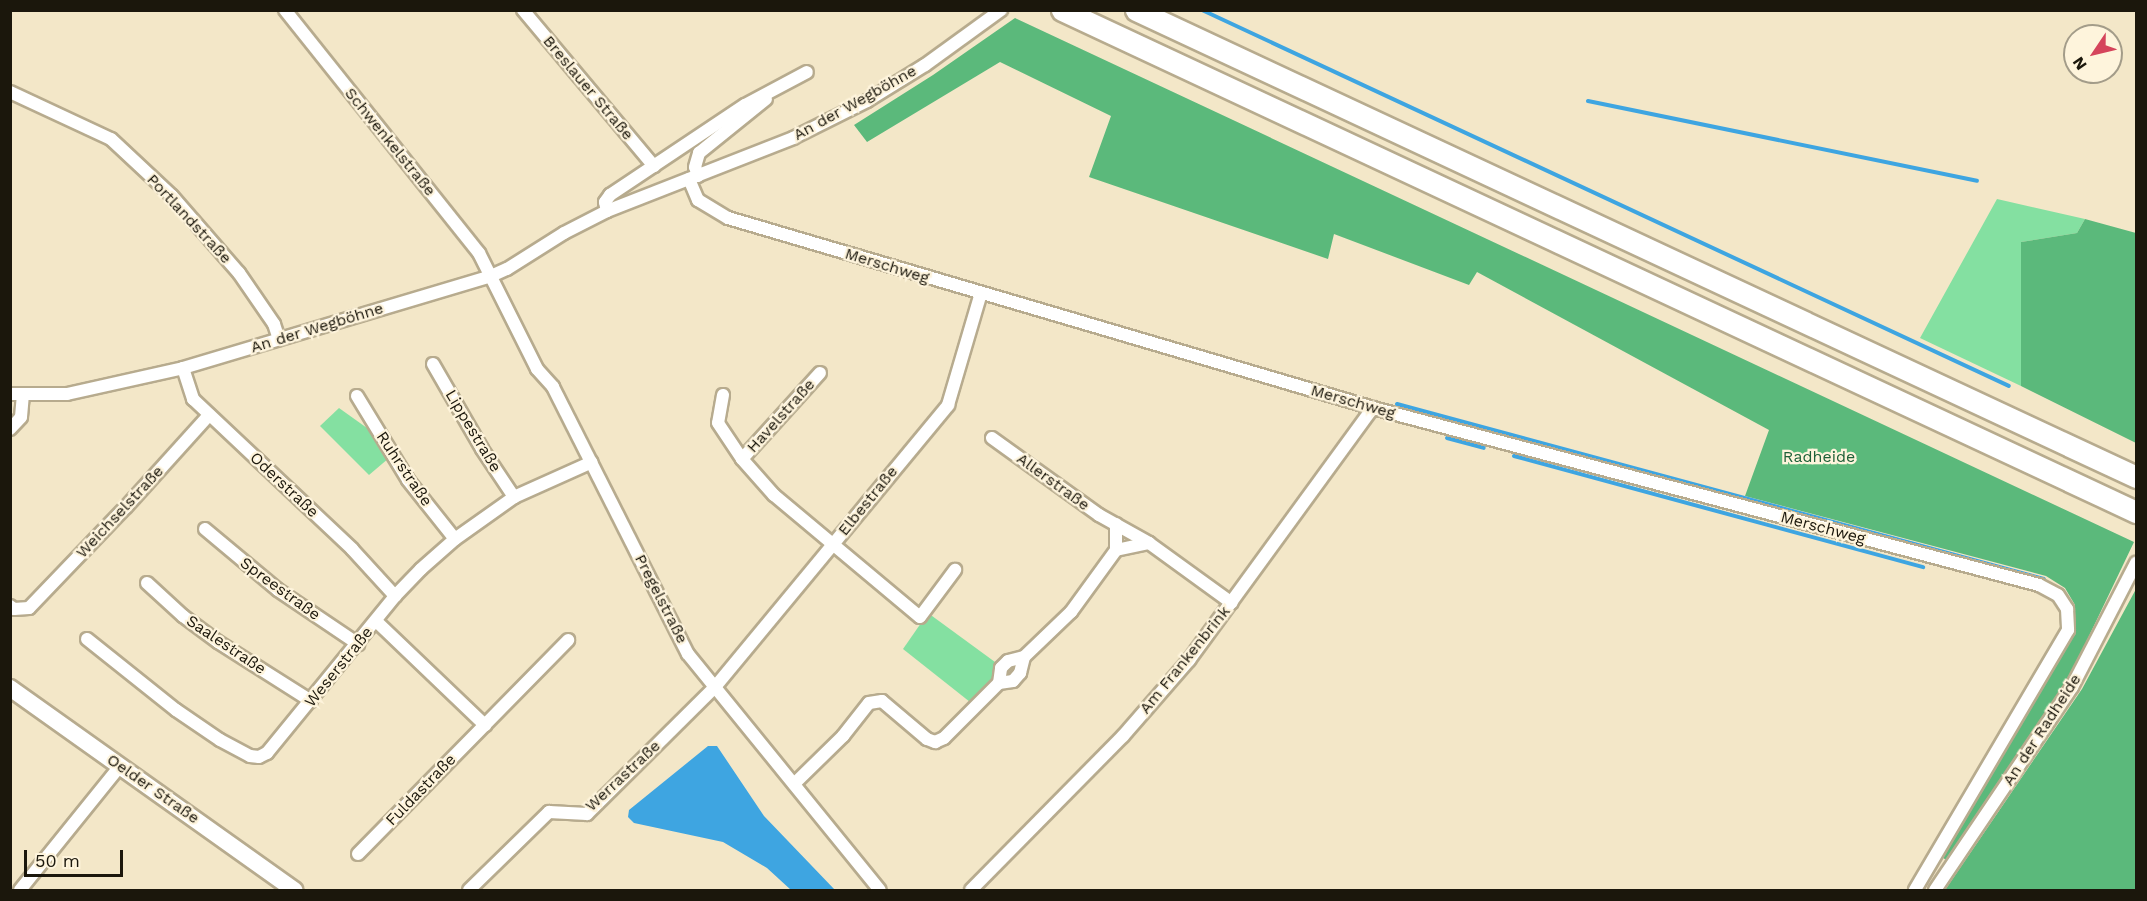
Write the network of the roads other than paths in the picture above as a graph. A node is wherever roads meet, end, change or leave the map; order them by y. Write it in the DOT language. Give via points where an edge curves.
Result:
graph roads {
  1 [pos="285,10"];
  2 [pos="523,10"];
  3 [pos="1001,10"];
  4 [pos="1062,10"];
  5 [pos="1136,10"];
  6 [pos="807,72"];
  7 [pos="774,91"];
  8 [pos="12,96"];
  9 [pos="654,166"];
  10 [pos="694,177"];
  11 [pos="607,211"];
  12 [pos="491,276"];
  13 [pos="981,293"];
  14 [pos="279,339"];
  15 [pos="433,364"];
  16 [pos="183,368"];
  17 [pos="820,373"];
  18 [pos="17,394"];
  19 [pos="723,395"];
  20 [pos="357,396"];
  21 [pos="1373,408"];
  22 [pos="208,414"];
  23 [pos="10,429"];
  24 [pos="992,438"];
  25 [pos="742,459"];
  26 [pos="592,462"];
  27 [pos="2136,477"];
  28 [pos="514,497"];
  29 [pos="2136,512"];
  30 [pos="1116,524"];
  31 [pos="205,529"];
  32 [pos="455,539"];
  33 [pos="1149,543"];
  34 [pos="832,545"];
  35 [pos="1116,550"];
  36 [pos="2136,564"];
  37 [pos="955,570"];
  38 [pos="147,583"];
  39 [pos="2039,585"];
  40 [pos="395,596"];
  41 [pos="1232,603"];
  42 [pos="10,606"];
  43 [pos="376,621"];
  44 [pos="87,639"];
  45 [pos="568,640"];
  46 [pos="358,644"];
  47 [pos="715,687"];
  48 [pos="10,688"];
  49 [pos="310,701"];
  50 [pos="485,725"];
  51 [pos="120,766"];
  52 [pos="794,784"];
  53 [pos="358,854"];
  54 [pos="20,891"];
  55 [pos="294,891"];
  56 [pos="469,891"];
  57 [pos="880,891"];
  58 [pos="971,891"];
  59 [pos="1915,891"];
  60 [pos="1935,891"];
  1 -- 12 [label="street, Schwenkelstraße" via="479,253"];
  2 -- 9 [label="street, Breslauer Straße"];
  3 -- 10 [label="street, An der Wegböhne" via="867,101 793,138"];
  4 -- 29 [label="highway"];
  5 -- 27 [label="highway"];
  6 -- 7 [label="street"];
  7 -- 9 [label="street" via="745,105"];
  7 -- 10 [label="street" via="699,153"];
  8 -- 14 [label="street, Portlandstraße" via="111,139 172,196 239,273 274,324"];
  9 -- 11 [label="street" via="610,195 605,202"];
  10 -- 11 [label="street, An der Wegböhne"];
  10 -- 13 [label="street, Merschweg" via="698,200 728,218"];
  11 -- 12 [label="street, An der Wegböhne"];
  12 -- 14 [label="street, An der Wegböhne"];
  12 -- 26 [label="street, Pregelstraße" via="537,369 553,387"];
  13 -- 21 [label="street, Merschweg"];
  13 -- 34 [label="street, Elbestraße" via="948,405"];
  14 -- 16 [label="street, An der Wegböhne"];
  15 -- 28 [label="street, Lippestraße"];
  16 -- 18 [label="street, An der Wegböhne" via="67,394"];
  16 -- 22 [label="street, Oderstraße" via="193,399"];
  17 -- 25 [label="street, Havelstraße"];
  18 -- 23 [label="street" via="21,417"];
  19 -- 25 [label="street, Havelstraße" via="718,423"];
  20 -- 32 [label="street, Ruhrstraße" via="408,480"];
  21 -- 39 [label="street, Merschweg"];
  21 -- 41 [label="street, Am Frankenbrink"];
  22 -- 40 [label="street, Oderstraße" via="352,549"];
  22 -- 42 [label="street, Weichselstraße" via="29,608"];
  24 -- 30 [label="street, Allerstraße"];
  25 -- 34 [label="street, Havelstraße" via="774,495"];
  26 -- 28 [label="street, Weserstraße"];
  26 -- 47 [label="street, Pregelstraße" via="688,654"];
  28 -- 32 [label="street, Weserstraße"];
  30 -- 33 [label="street, Allerstraße"];
  30 -- 35 [label="street"];
  31 -- 46 [label="street, Spreestraße" via="278,590"];
  32 -- 40 [label="street, Weserstraße"];
  33 -- 35 [label="street"];
  33 -- 41 [label="street, Allerstraße"];
  34 -- 37 [label="street, Havelstraße" via="921,617"];
  34 -- 47 [label="street, Elbestraße"];
  35 -- 52 [label="street" via="1071,612 1024,657 1008,661 1000,668 999,683 944,738 935,742 927,739 882,701 869,703 843,736"];
  36 -- 60 [label="street, An der Radheide" via="2072,687"];
  38 -- 49 [label="street, Saalestraße" via="218,642"];
  39 -- 59 [label="street, An der Radheide" via="2058,595 2067,609 2068,630"];
  40 -- 43 [label="street, Weserstraße"];
  41 -- 58 [label="street, Am Frankenbrink" via="1123,736"];
  43 -- 46 [label="street, Weserstraße"];
  43 -- 50 [label="street"];
  44 -- 49 [label="street, Weserstraße" via="176,710 250,756 267,753"];
  45 -- 50 [label="street, Fuldastraße"];
  46 -- 49 [label="street, Weserstraße"];
  47 -- 52 [label="street, Pregelstraße"];
  47 -- 56 [label="street, Werrastraße" via="587,814 549,812"];
  48 -- 51 [label="street, Oelder Straße"];
  50 -- 53 [label="street, Fuldastraße"];
  51 -- 54 [label="street"];
  51 -- 55 [label="street, Oelder Straße"];
  52 -- 57 [label="street, Pregelstraße"];
}
